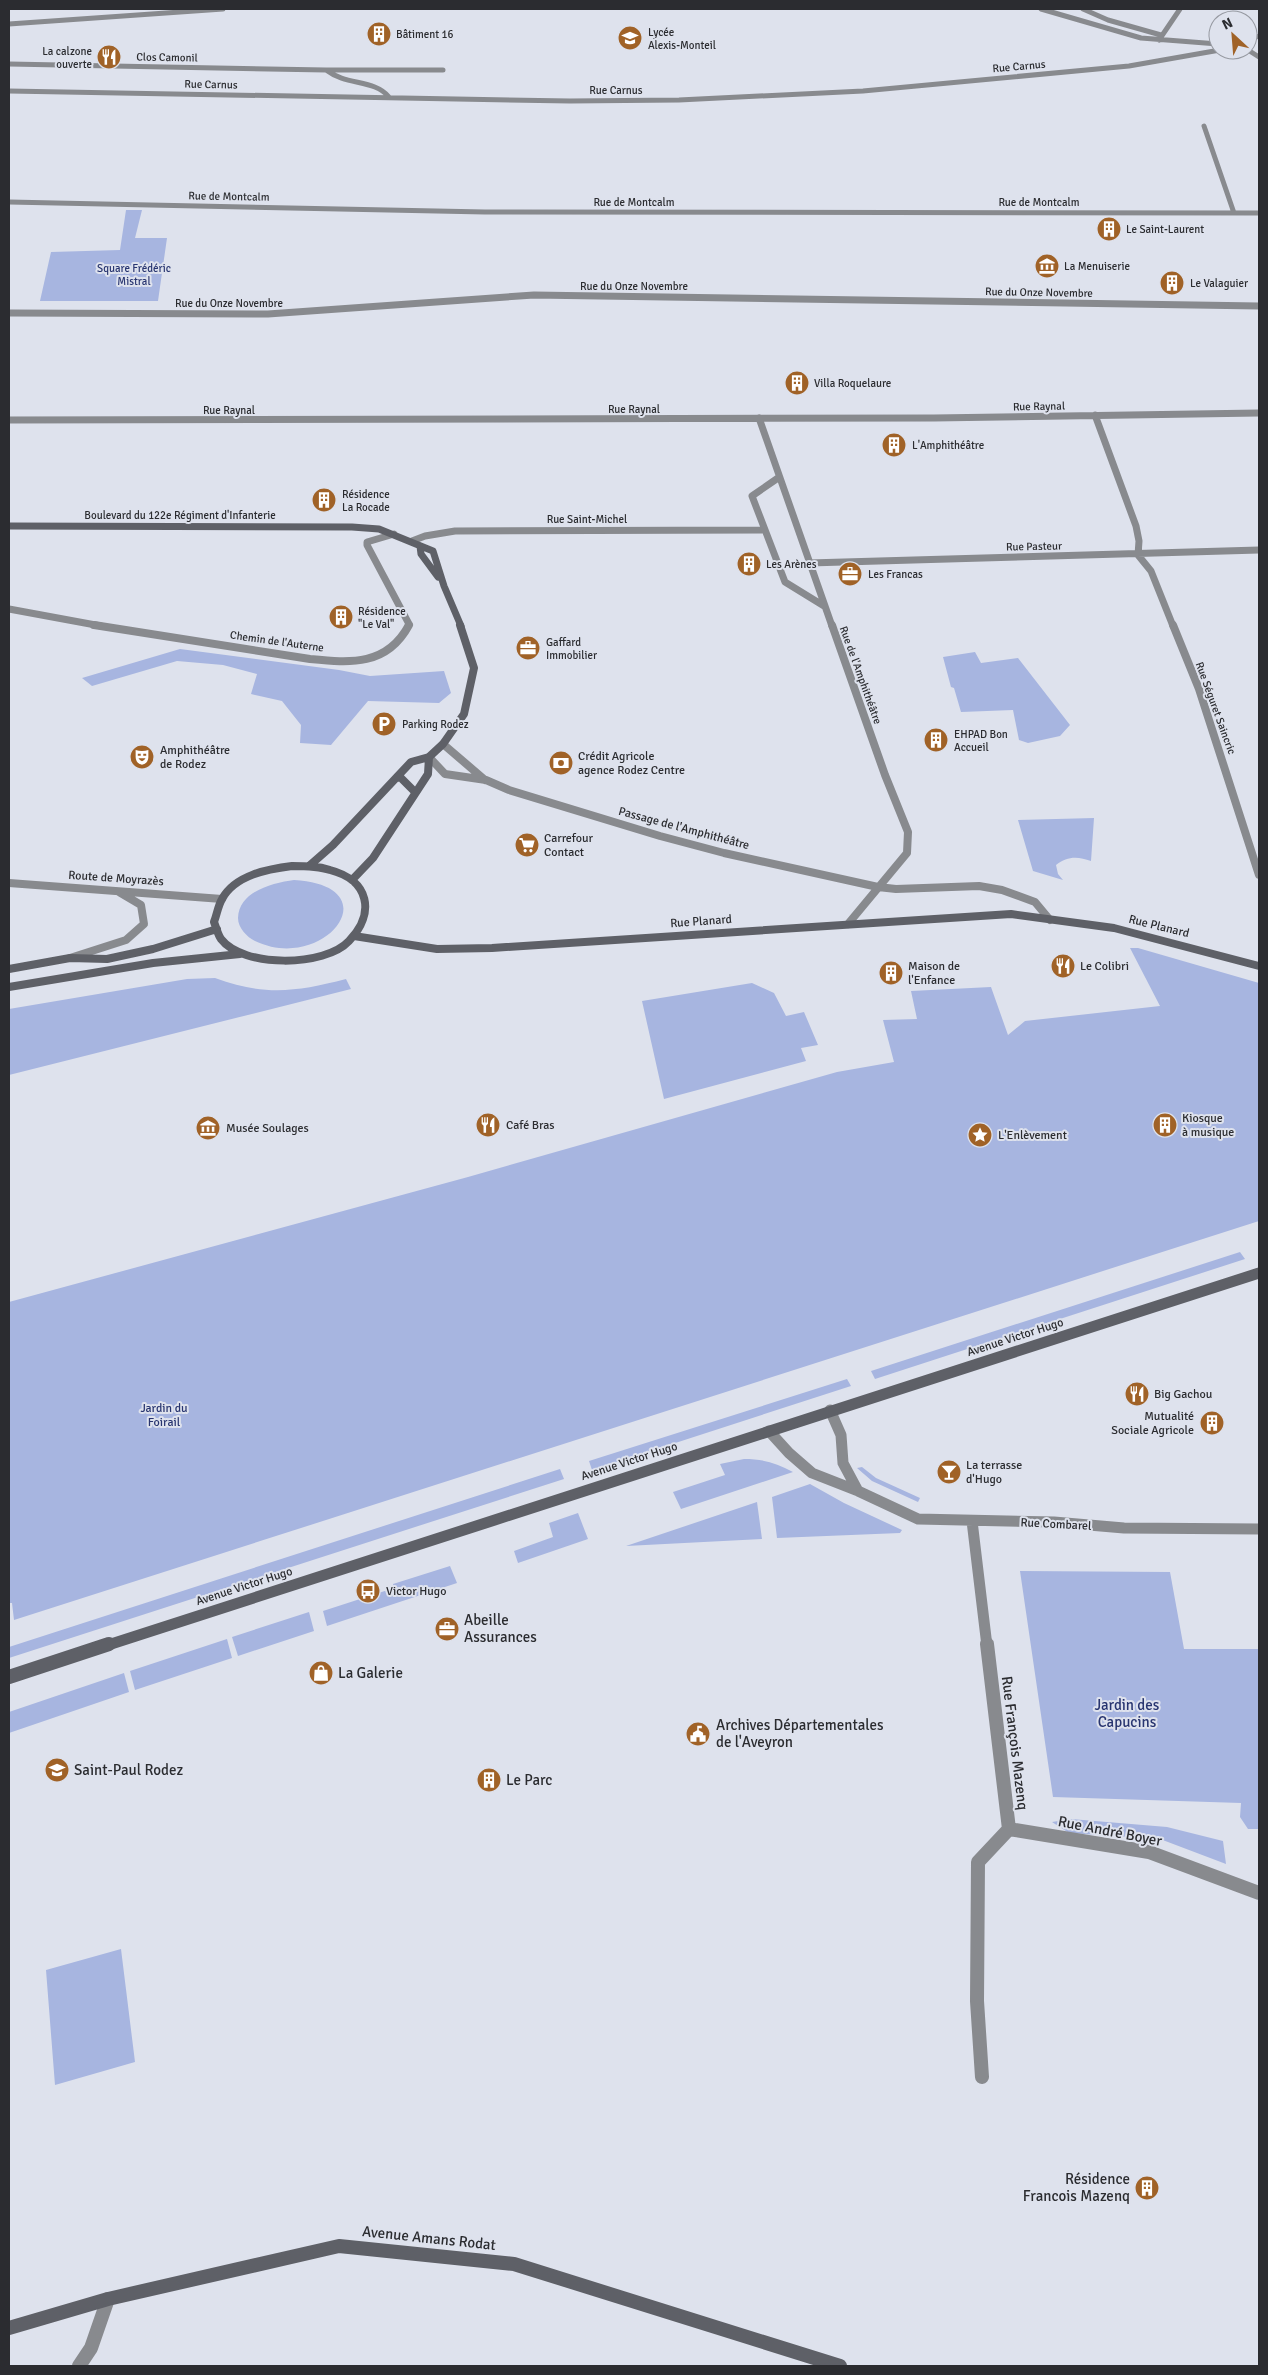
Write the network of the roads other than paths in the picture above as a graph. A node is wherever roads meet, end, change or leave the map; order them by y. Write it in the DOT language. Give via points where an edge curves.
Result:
graph roads {
  1 [pos="223,9"];
  2 [pos="1041,9"];
  3 [pos="1083,9"];
  4 [pos="1180,9"];
  5 [pos="9,24"];
  6 [pos="1161,38"];
  7 [pos="1208,42"];
  8 [pos="1208,52"];
  9 [pos="9,64"];
  10 [pos="326,70"];
  11 [pos="443,70"];
  12 [pos="9,91"];
  13 [pos="389,97"];
  14 [pos="1204,126"];
  15 [pos="9,202"];
  16 [pos="1234,213"];
  17 [pos="1259,213"];
  18 [pos="1259,306"];
  19 [pos="9,313"];
  20 [pos="1259,413"];
  21 [pos="1095,414"];
  22 [pos="758,418"];
  23 [pos="9,420"];
  24 [pos="778,478"];
  25 [pos="9,526"];
  26 [pos="764,530"];
  27 [pos="394,534"];
  28 [pos="412,541"];
  29 [pos="420,546"];
  30 [pos="1259,550"];
  31 [pos="1138,555"];
  32 [pos="809,563"];
  33 [pos="444,586"];
  34 [pos="824,606"];
  35 [pos="9,609"];
  36 [pos="442,744"];
  37 [pos="429,757"];
  38 [pos="397,777"];
  39 [pos="486,780"];
  40 [pos="415,792"];
  41 [pos="309,866"];
  42 [pos="1259,875"];
  43 [pos="352,880"];
  44 [pos="9,883"];
  45 [pos="878,887"];
  46 [pos="119,891"];
  47 [pos="222,899"];
  48 [pos="1050,920"];
  49 [pos="848,924"];
  50 [pos="217,929"];
  51 [pos="354,936"];
  52 [pos="240,954"];
  53 [pos="70,958"];
  54 [pos="1259,966"];
  55 [pos="9,969"];
  56 [pos="9,987"];
  57 [pos="1259,1273"];
  58 [pos="830,1410"];
  59 [pos="769,1431"];
  60 [pos="858,1491"];
  61 [pos="972,1521"];
  62 [pos="1259,1529"];
  63 [pos="9,1677"];
  64 [pos="1009,1830"];
  65 [pos="1259,1893"];
  66 [pos="982,2077"];
  67 [pos="108,2299"];
  68 [pos="9,2328"];
  69 [pos="79,2366"];
  70 [pos="840,2366"];
  1 -- 5 [label="street"];
  2 -- 6 [label="street" via="1141,38"];
  3 -- 6 [label="street"];
  4 -- 6 [label="street"];
  6 -- 7 [label="street"];
  8 -- 13 [label="street, Rue Carnus" via="1129,66 784,96 570,101"];
  9 -- 10 [label="street, Clos Camonil"];
  10 -- 11 [label="street, Clos Camonil"];
  10 -- 13 [label="street, Clos Camonil" via="344,81 378,88"];
  12 -- 13 [label="street, Rue Carnus"];
  14 -- 16 [label="street"];
  15 -- 16 [label="street, Rue de Montcalm" via="485,212"];
  16 -- 17 [label="street, Rue de Montcalm"];
  18 -- 19 [label="street, Rue du Onze Novembre" via="534,295 268,314"];
  20 -- 21 [label="street, Rue Raynal"];
  21 -- 22 [label="street, Rue Raynal"];
  21 -- 31 [label="street" via="1136,526"];
  22 -- 23 [label="street, Rue Raynal"];
  22 -- 24 [label="street, Rue de l'Amphithéâtre"];
  24 -- 26 [label="street" via="752,496"];
  24 -- 32 [label="street, Rue de l'Amphithéâtre"];
  25 -- 27 [label="main road, Boulevard du 122e Régiment d'Infanterie" via="352,527 375,534"];
  26 -- 28 [label="street, Rue Saint-Michel" via="455,531"];
  26 -- 34 [label="street" via="785,582"];
  27 -- 28 [label="main road, Boulevard du 122e Régiment d'Infanterie"];
  27 -- 35 [label="street, Chemin de l'Auterne" via="367,542 409,624 400,642 376,657 336,660 287,654 90,625"];
  28 -- 29 [label="main road, Boulevard du 122e Régiment d'Infanterie"];
  29 -- 33 [label="main road, Boulevard du 122e Régiment d'Infanterie" via="421,554"];
  29 -- 33 [label="main road, Boulevard du 122e Régiment d'Infanterie" via="433,551"];
  30 -- 31 [label="street, Rue Pasteur"];
  31 -- 32 [label="street, Rue Pasteur"];
  31 -- 42 [label="street, Rue Séguret Saincric" via="1151,571 1199,689"];
  32 -- 34 [label="street, Rue de l'Amphithéâtre"];
  33 -- 36 [label="main road, Boulevard du 122e Régiment d'Infanterie" via="474,668 464,714"];
  34 -- 45 [label="street, Rue de l'Amphithéâtre" via="884,775 908,832 907,852"];
  36 -- 37 [label="main road, Boulevard du 122e Régiment d'Infanterie"];
  36 -- 39 [label="street, Passage de l'Amphithéâtre"];
  37 -- 38 [label="main road, Boulevard du 122e Régiment d'Infanterie" via="411,762"];
  37 -- 39 [label="street, Passage de l'Amphithéâtre" via="445,774"];
  37 -- 40 [label="main road" via="428,774"];
  38 -- 40 [label="main road"];
  38 -- 41 [label="main road, Boulevard du 122e Régiment d'Infanterie"];
  39 -- 45 [label="street, Passage de l'Amphithéâtre" via="509,790 715,851"];
  40 -- 43 [label="main road" via="373,858"];
  41 -- 43 [label="main road" via="325,868"];
  41 -- 47 [label="main road" via="283,867 258,873 244,880"];
  43 -- 51 [label="main road" via="366,901 362,925"];
  44 -- 46 [label="street, Route de Moyrazès"];
  45 -- 48 [label="street" via="979,886 1035,902"];
  45 -- 49 [label="street, Rue de l'Amphithéâtre"];
  46 -- 47 [label="street, Route de Moyrazès"];
  46 -- 53 [label="street" via="141,905 144,924 126,940"];
  47 -- 50 [label="main road" via="215,919"];
  48 -- 49 [label="main road, Rue Planard" via="1011,914"];
  48 -- 54 [label="main road, Rue Planard" via="1138,933"];
  49 -- 51 [label="main road, Rue Planard" via="492,948 438,949"];
  50 -- 52 [label="main road" via="221,939"];
  50 -- 53 [label="main road" via="153,949 106,959"];
  51 -- 52 [label="main road" via="327,954 309,960 272,962"];
  52 -- 56 [label="main road" via="200,956 108,969"];
  53 -- 55 [label="main road"];
  57 -- 58 [label="main road, Avenue Victor Hugo"];
  58 -- 59 [label="main road, Avenue Victor Hugo"];
  58 -- 60 [label="street" via="841,1435 842,1463"];
  59 -- 60 [label="street, Rue Combarel" via="812,1473"];
  59 -- 63 [label="main road, Avenue Victor Hugo"];
  60 -- 61 [label="street, Rue Combarel" via="918,1519"];
  61 -- 62 [label="street, Rue Combarel" via="1054,1522 1124,1528"];
  61 -- 64 [label="street, Rue François Mazenq"];
  64 -- 65 [label="street, Rue André Boyer" via="1149,1852"];
  64 -- 66 [label="street" via="978,1862 977,2001"];
  67 -- 68 [label="main road, Avenue Amans Rodat"];
  67 -- 69 [label="street" via="91,2348"];
  67 -- 70 [label="main road, Avenue Amans Rodat" via="339,2246 514,2264"];
}
